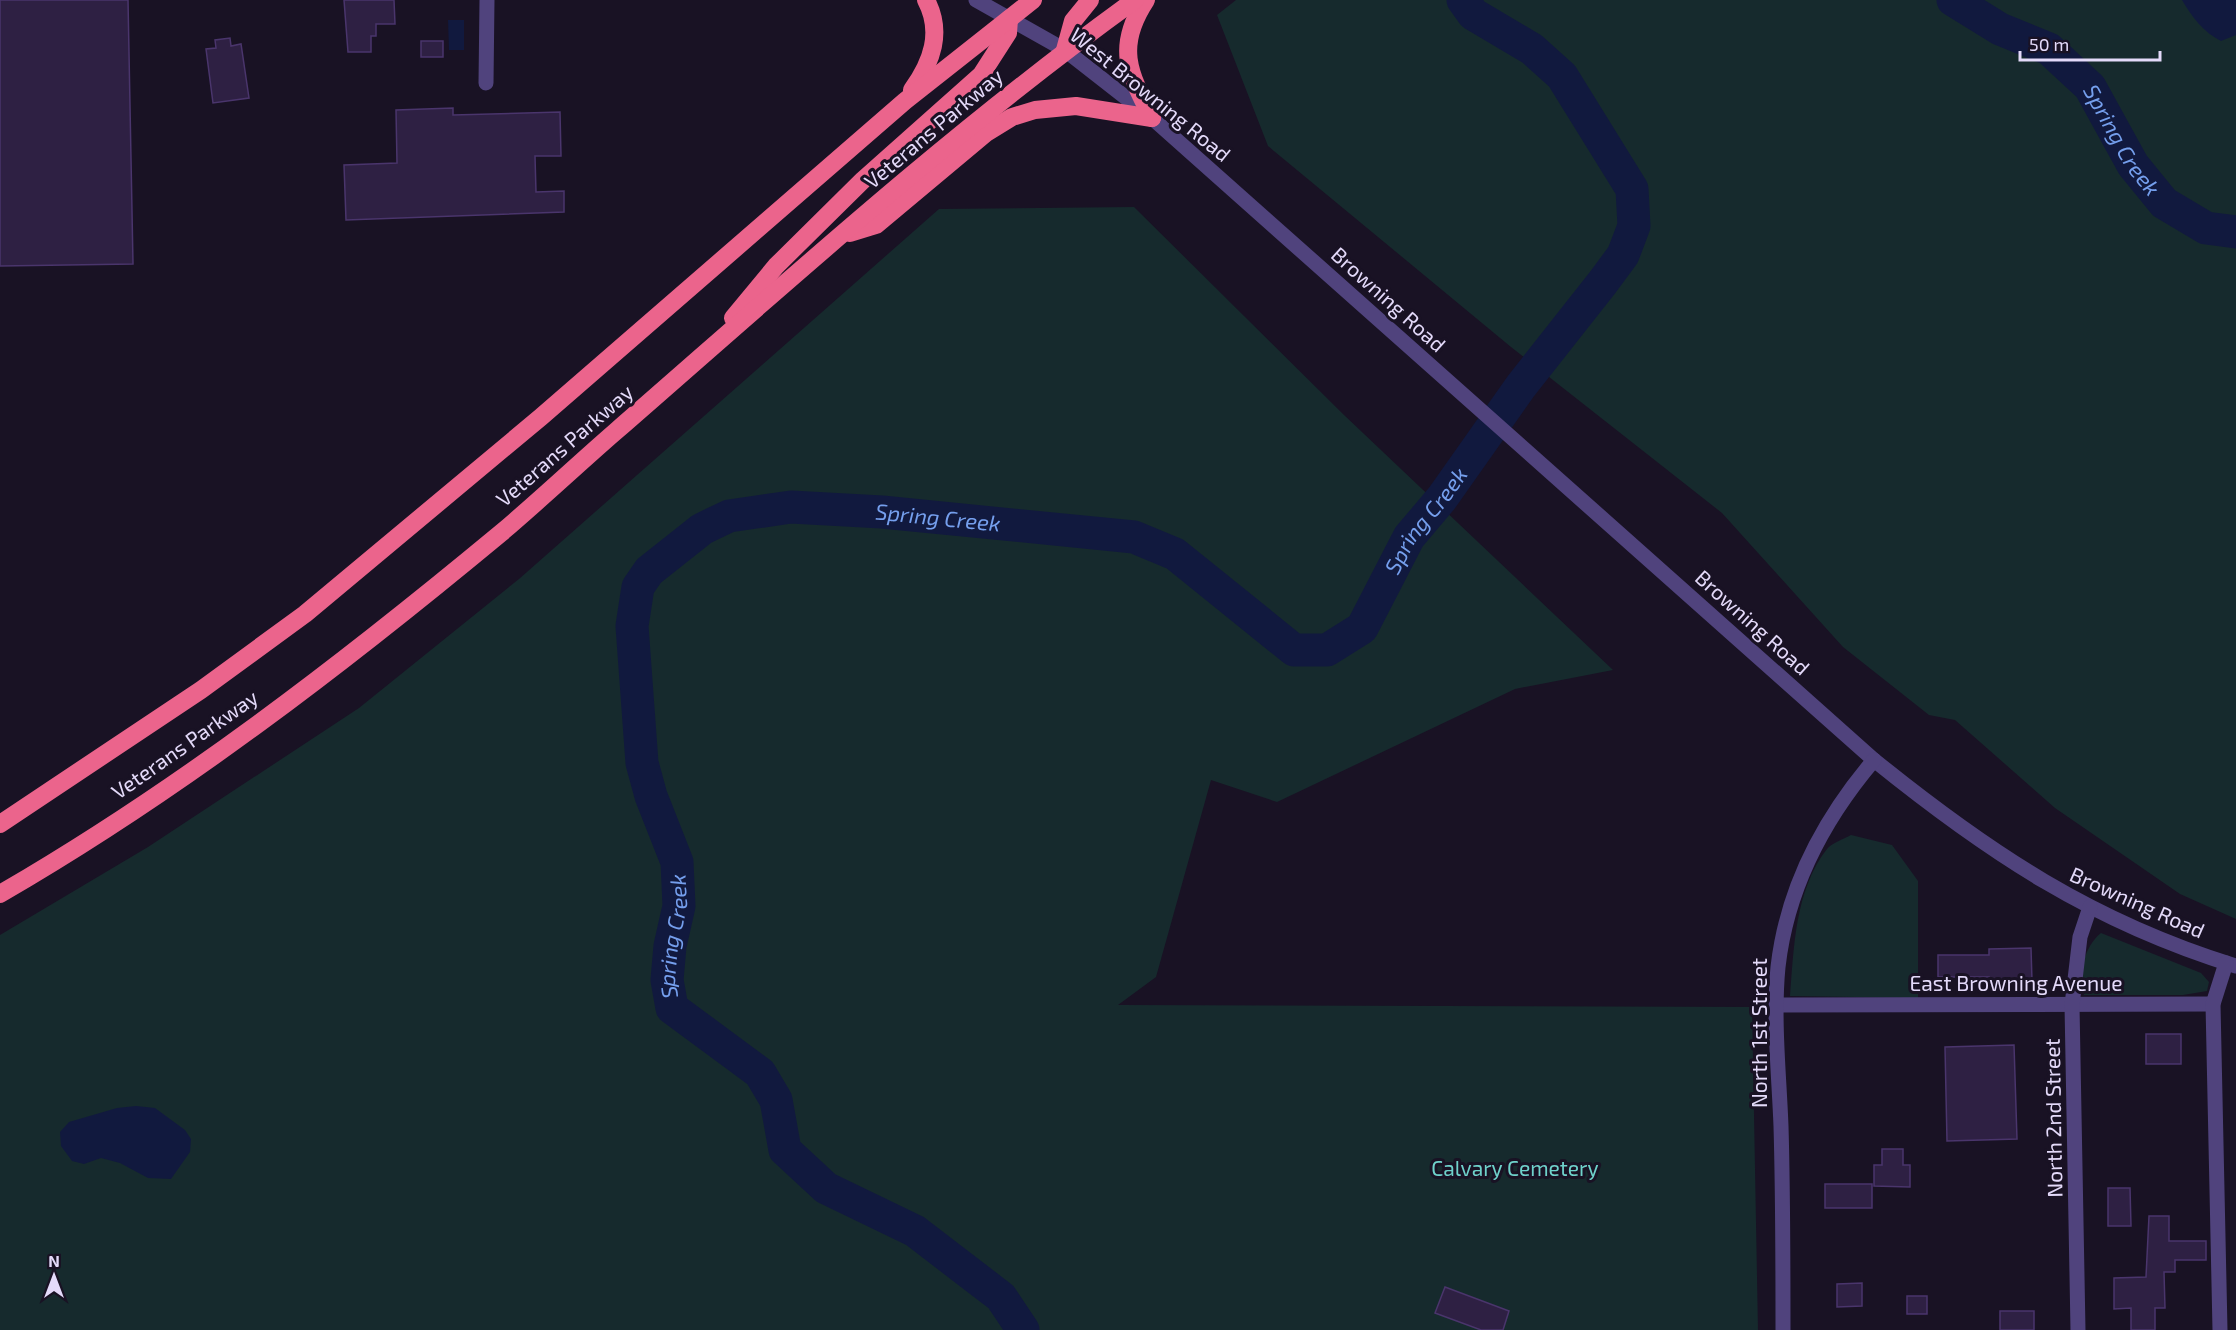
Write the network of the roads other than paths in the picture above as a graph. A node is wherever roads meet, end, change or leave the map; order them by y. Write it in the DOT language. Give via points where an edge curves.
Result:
graph roads {
  1 [pos="487,0"];
  2 [pos="926,0"];
  3 [pos="976,0"];
  4 [pos="1033,0"];
  5 [pos="1090,0"];
  6 [pos="1135,0"];
  7 [pos="1146,0"];
  8 [pos="1009,19"];
  9 [pos="1065,50"];
  10 [pos="486,83"];
  11 [pos="905,101"];
  12 [pos="1152,118"];
  13 [pos="842,236"];
  14 [pos="1287,239"];
  15 [pos="701,358"];
  16 [pos="1874,760"];
  17 [pos="0,824"];
  18 [pos="0,894"];
  19 [pos="2090,908"];
  20 [pos="2231,965"];
  21 [pos="2213,1004"];
  22 [pos="1777,1005"];
  23 [pos="2073,1005"];
  24 [pos="1783,1330"];
  25 [pos="2078,1330"];
  26 [pos="2220,1330"];
  1 -- 10 [label="street"];
  2 -- 11 [label="highway" via="935,22 933,47 922,76"];
  3 -- 8 [label="street, West Browning Road"];
  4 -- 8 [label="highway, Veterans Parkway"];
  5 -- 9 [label="highway" via="1073,21"];
  6 -- 9 [label="highway, Veterans Parkway"];
  7 -- 12 [label="highway" via="1132,26 1127,59 1134,84"];
  8 -- 9 [label="street, West Browning Road"];
  8 -- 11 [label="highway, Veterans Parkway"];
  8 -- 15 [label="highway" via="1008,33 981,75 863,180 776,266"];
  9 -- 12 [label="street, West Browning Road"];
  9 -- 13 [label="highway, Veterans Parkway"];
  11 -- 17 [label="highway, Veterans Parkway" via="532,425 305,615 191,697"];
  12 -- 13 [label="highway" via="1076,106 1035,110 1012,117 986,133 876,225"];
  12 -- 14 [label="street, West Browning Road"];
  13 -- 15 [label="highway, Veterans Parkway"];
  14 -- 16 [label="street, Browning Road"];
  15 -- 18 [label="highway, Veterans Parkway" via="502,531 340,662 133,809"];
  16 -- 19 [label="street, Browning Road" via="1976,840"];
  16 -- 22 [label="street, North 1st Street" via="1826,823 1794,895 1784,929"];
  19 -- 20 [label="street, Browning Road"];
  19 -- 23 [label="street, North 2nd Street" via="2080,937"];
  20 -- 21 [label="street"];
  21 -- 23 [label="street, East Browning Avenue"];
  21 -- 26 [label="street"];
  22 -- 23 [label="street, East Browning Avenue"];
  22 -- 24 [label="street, North 1st Street"];
  23 -- 25 [label="street, North 2nd Street"];
}
